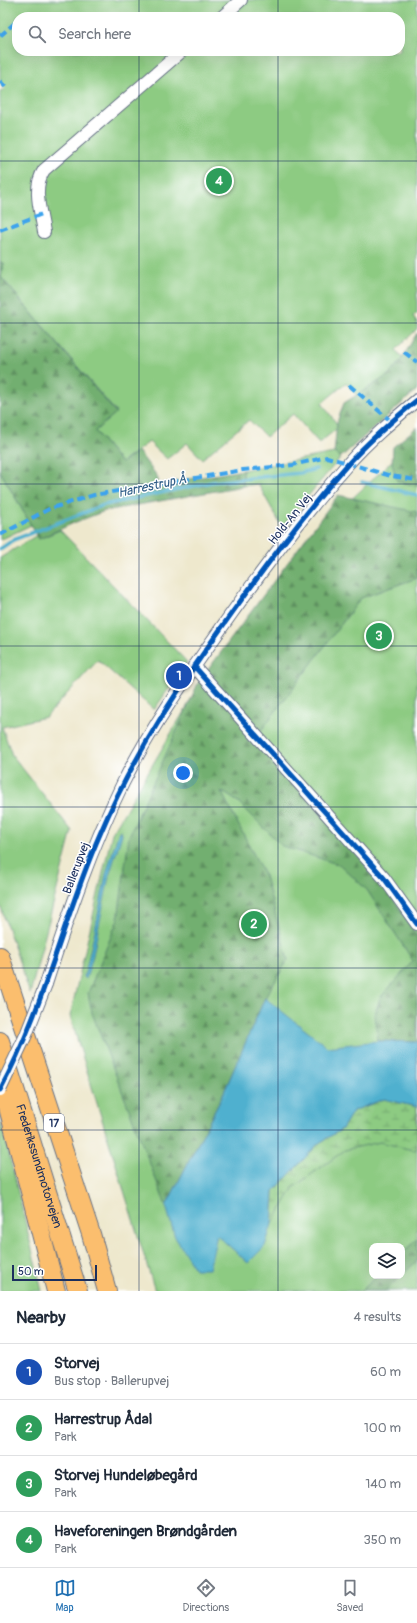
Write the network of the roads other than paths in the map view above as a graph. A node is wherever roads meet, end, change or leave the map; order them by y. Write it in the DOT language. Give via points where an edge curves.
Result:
graph roads {
  1 [pos="241,0"];
  2 [pos="228,12"];
  3 [pos="176,56"];
  4 [pos="44,232"];
  5 [pos="417,400"];
  6 [pos="194,666"];
  7 [pos="417,924"];
  8 [pos="0,956"];
  9 [pos="0,1040"];
  10 [pos="0,1077"];
  11 [pos="0,1090"];
  12 [pos="56,1291"];
  13 [pos="78,1291"];
  14 [pos="107,1291"];
  1 -- 2 [label="street"];
  3 -- 4 [label="street" via="44,170 38,187"];
  5 -- 6 [label="street, Hold-An Vej" via="344,468 278,549"];
  6 -- 7 [label="street" via="384,878"];
  6 -- 11 [label="street, Ballerupvej, bridge" via="123,782 68,915 46,984 26,1035"];
  8 -- 14 [label="highway, 17"];
  9 -- 13 [label="highway, Frederikssundmotorvejen / 17"];
  10 -- 12 [label="highway"];
}
